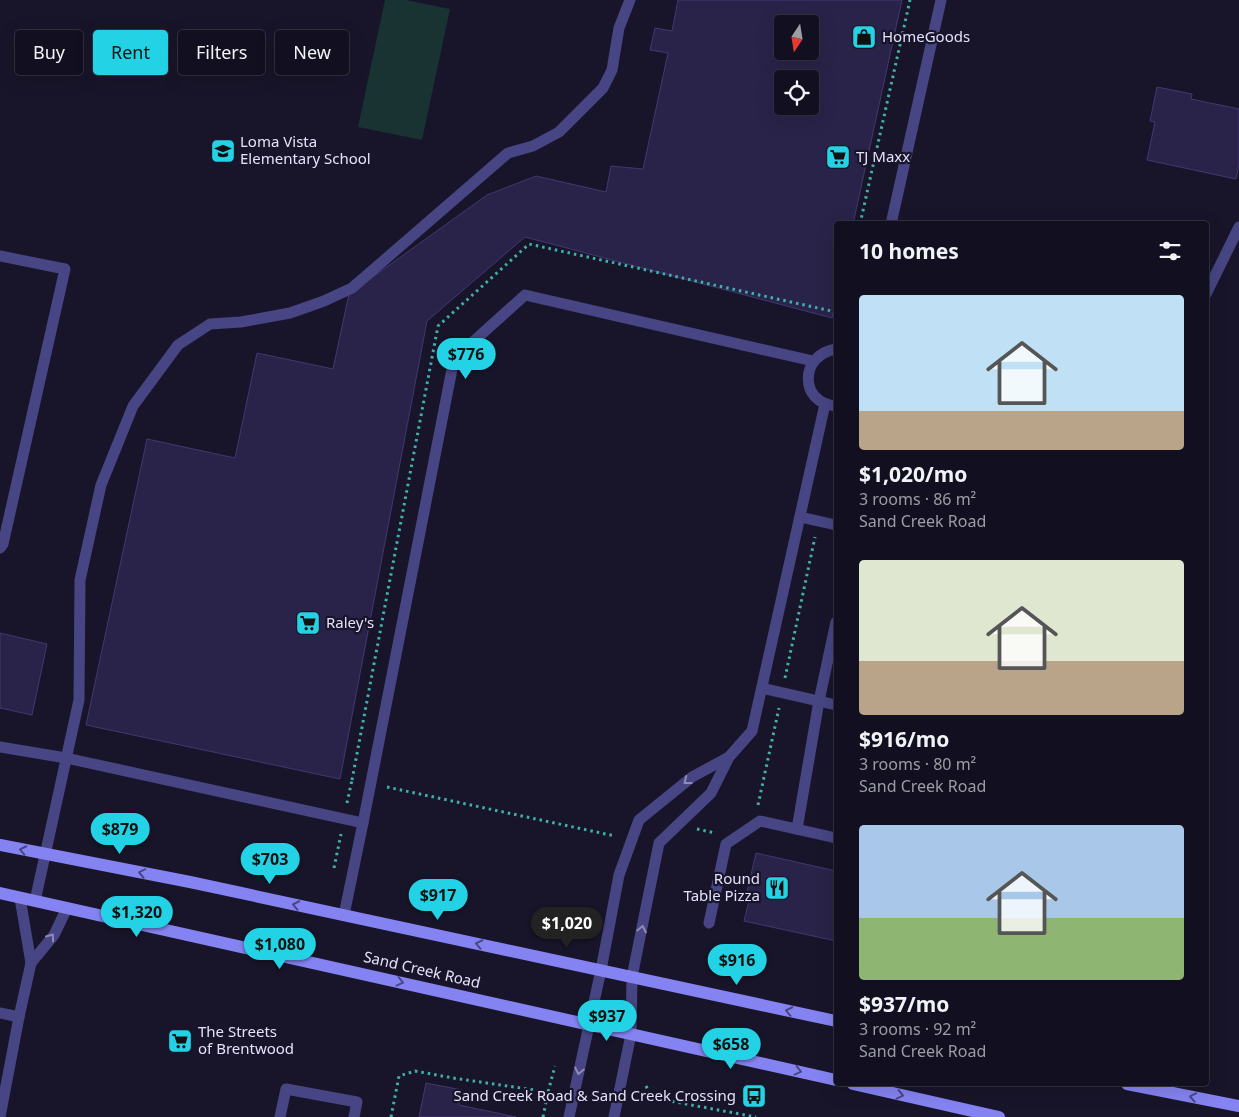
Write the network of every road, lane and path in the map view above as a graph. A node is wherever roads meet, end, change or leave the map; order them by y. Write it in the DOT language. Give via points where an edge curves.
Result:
graph roads {
  1 [pos="630,0"];
  2 [pos="910,0"];
  3 [pos="941,0"];
  4 [pos="861,221"];
  5 [pos="892,221"];
  6 [pos="1239,227"];
  7 [pos="0,256"];
  8 [pos="1209,288"];
  9 [pos="834,312"];
  10 [pos="834,349"];
  11 [pos="813,361"];
  12 [pos="830,405"];
  13 [pos="800,518"];
  14 [pos="834,525"];
  15 [pos="0,548"];
  16 [pos="834,631"];
  17 [pos="762,688"];
  18 [pos="819,701"];
  19 [pos="834,705"];
  20 [pos="0,746"];
  21 [pos="729,757"];
  22 [pos="66,758"];
  23 [pos="352,780"];
  24 [pos="371,784"];
  25 [pos="344,819"];
  26 [pos="363,824"];
  27 [pos="797,829"];
  28 [pos="620,837"];
  29 [pos="834,838"];
  30 [pos="0,845"];
  31 [pos="45,854"];
  32 [pos="334,868"];
  33 [pos="0,893"];
  34 [pos="20,898"];
  35 [pos="35,901"];
  36 [pos="67,908"];
  37 [pos="344,915"];
  38 [pos="709,923"];
  39 [pos="31,963"];
  40 [pos="600,970"];
  41 [pos="632,977"];
  42 [pos="0,1013"];
  43 [pos="20,1016"];
  44 [pos="834,1021"];
  45 [pos="588,1024"];
  46 [pos="631,1034"];
  47 [pos="555,1066"];
  48 [pos="834,1080"];
  49 [pos="646,1086"];
  50 [pos="862,1086"];
  51 [pos="1137,1086"];
  52 [pos="548,1092"];
  53 [pos="1239,1106"];
  54 [pos="0,1117"];
  55 [pos="280,1117"];
  56 [pos="354,1117"];
  57 [pos="391,1117"];
  58 [pos="543,1117"];
  59 [pos="569,1117"];
  60 [pos="614,1117"];
  61 [pos="756,1117"];
  62 [pos="999,1117"];
  1 -- 22 [label="lane" via="619,28 612,70 603,88 559,132 532,146 508,153 352,288 290,312 241,322 210,324 178,345 133,406 101,484 80,580 79,700"];
  2 -- 4 [label="path"];
  3 -- 5 [label="lane"];
  6 -- 8 [label="lane"];
  7 -- 15 [label="lane" via="65,269"];
  9 -- 23 [label="path" via="529,244 438,326"];
  10 -- 11 [label="lane" via="819,354"];
  11 -- 12 [label="lane" via="809,368 812,393"];
  11 -- 24 [label="lane" via="525,294 454,360"];
  12 -- 13 [label="lane"];
  13 -- 14 [label="lane"];
  13 -- 17 [label="lane"];
  16 -- 18 [label="lane"];
  17 -- 18 [label="lane"];
  17 -- 21 [label="lane" via="752,731"];
  18 -- 19 [label="lane"];
  18 -- 27 [label="lane"];
  20 -- 22 [label="lane"];
  21 -- 40 [label="lane, one-way" via="692,777 639,820 618,875"];
  41 -- 21 [label="lane, one-way" via="659,844 711,793"];
  22 -- 25 [label="lane"];
  22 -- 31 [label="lane"];
  23 -- 24 [label="path"];
  23 -- 25 [label="path"];
  24 -- 26 [label="lane"];
  24 -- 28 [label="path"];
  25 -- 26 [label="lane"];
  25 -- 32 [label="path"];
  26 -- 37 [label="lane"];
  27 -- 29 [label="lane"];
  27 -- 38 [label="lane" via="760,821 726,844"];
  31 -- 30 [label="main road, one-way"];
  31 -- 35 [label="lane"];
  37 -- 31 [label="main road, one-way"];
  33 -- 34 [label="main road, Sand Creek Road"];
  34 -- 35 [label="main road, Sand Creek Road"];
  34 -- 39 [label="lane"];
  35 -- 36 [label="main road, Sand Creek Road"];
  39 -- 36 [label="lane, one-way" via="54,935"];
  36 -- 45 [label="main road, Sand Creek Road, one-way"];
  40 -- 37 [label="main road, one-way"];
  39 -- 43 [label="lane"];
  40 -- 41 [label="main road"];
  40 -- 45 [label="lane"];
  44 -- 41 [label="main road, one-way"];
  41 -- 46 [label="lane"];
  42 -- 43 [label="lane"];
  43 -- 54 [label="lane"];
  45 -- 46 [label="main road, Sand Creek Road"];
  45 -- 59 [label="lane, one-way"];
  46 -- 48 [label="main road, Sand Creek Road, one-way"];
  46 -- 60 [label="lane"];
  47 -- 52 [label="path"];
  49 -- 61 [label="path" via="651,1095 659,1099"];
  50 -- 62 [label="main road, one-way"];
  53 -- 51 [label="main road, one-way"];
  52 -- 57 [label="path" via="414,1071 399,1076"];
  52 -- 58 [label="path"];
  55 -- 56 [label="lane" via="286,1089 357,1102"];
}
